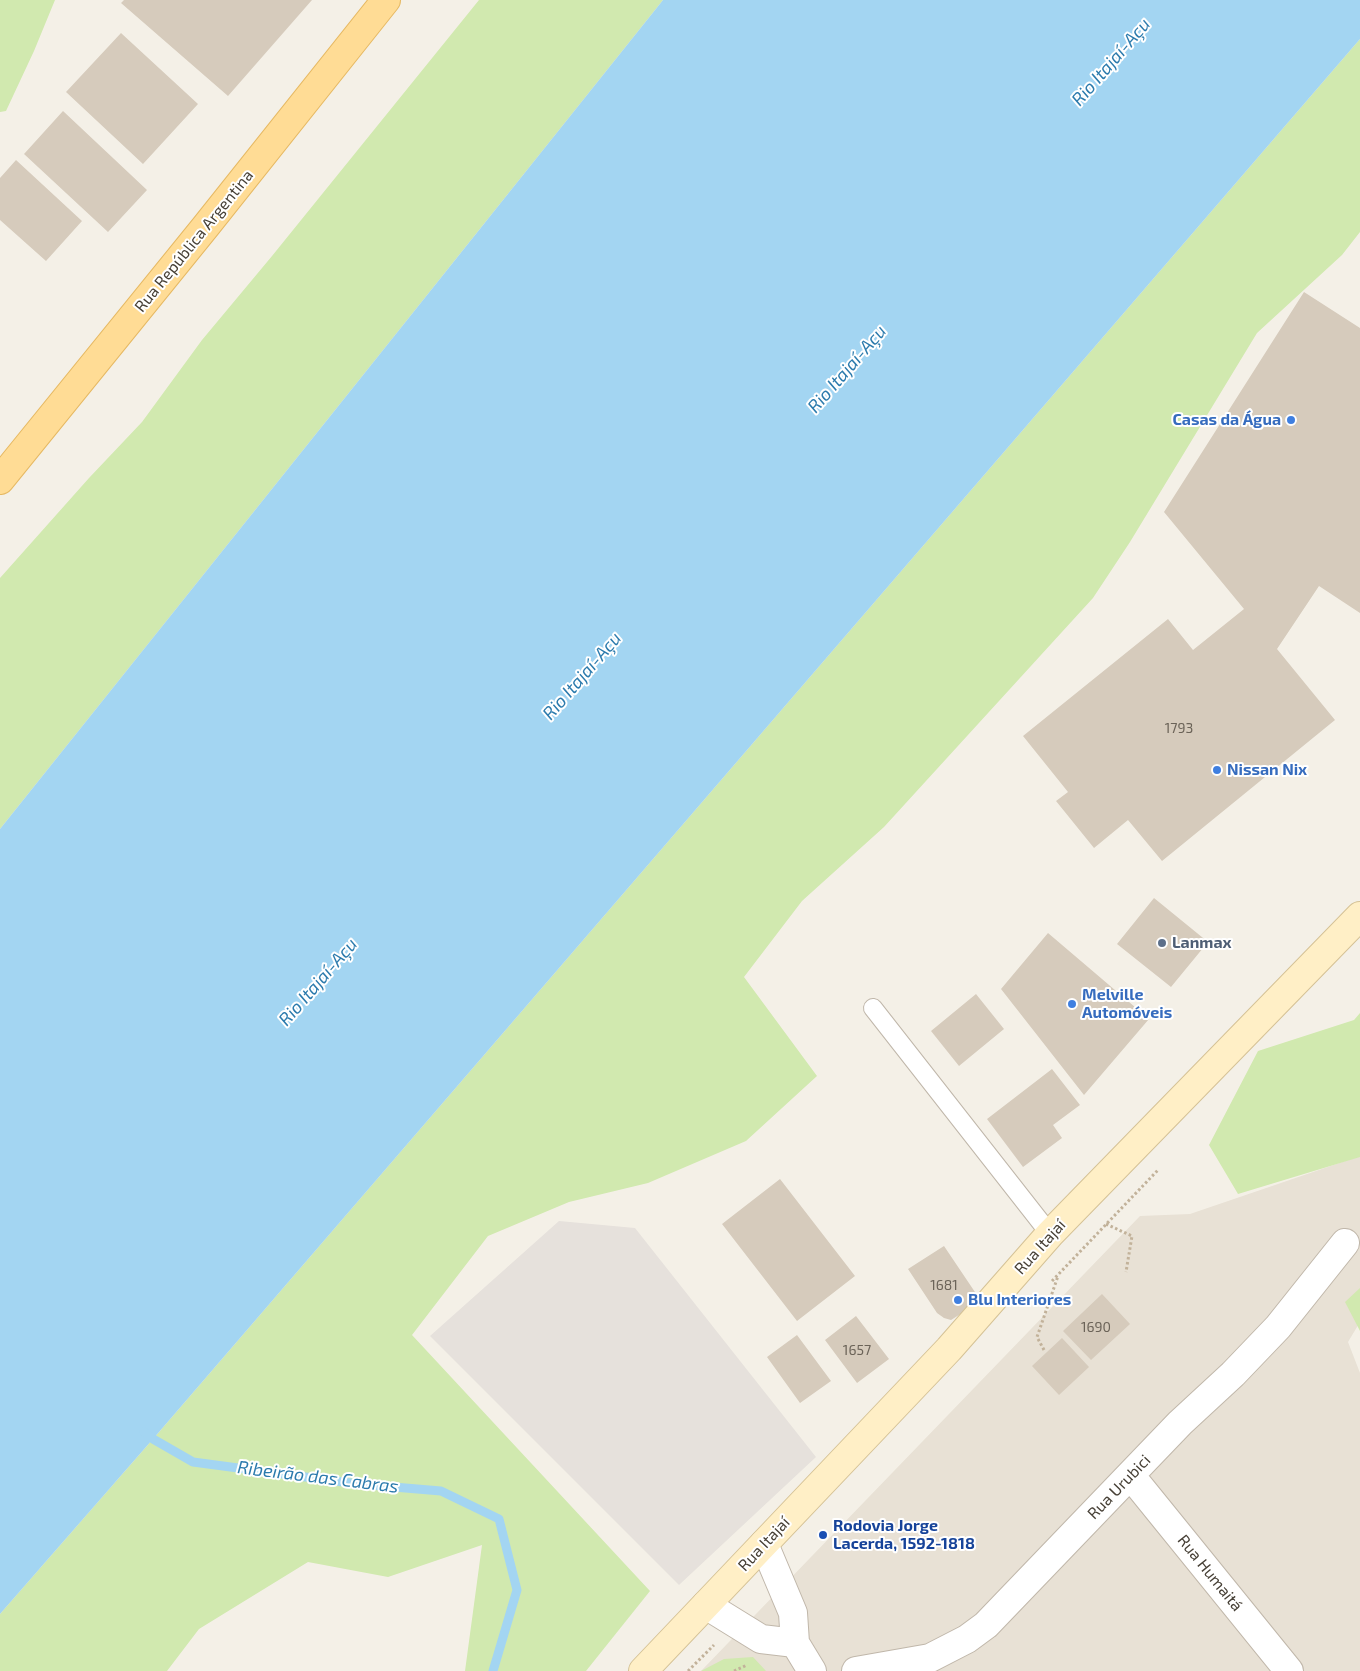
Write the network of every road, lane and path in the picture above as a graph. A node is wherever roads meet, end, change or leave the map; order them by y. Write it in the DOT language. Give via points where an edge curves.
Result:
graph roads {
  1 [pos="386,0"];
  2 [pos="0,480"];
  3 [pos="1360,916"];
  4 [pos="873,1008"];
  5 [pos="1161,1166"];
  6 [pos="1106,1224"];
  7 [pos="1050,1234"];
  8 [pos="1345,1243"];
  9 [pos="1126,1272"];
  10 [pos="1060,1273"];
  11 [pos="1046,1287"];
  12 [pos="1044,1350"];
  13 [pos="1131,1476"];
  14 [pos="764,1544"];
  15 [pos="706,1605"];
  16 [pos="735,1623"];
  17 [pos="795,1643"];
  18 [pos="643,1671"];
  19 [pos="688,1671"];
  20 [pos="812,1671"];
  21 [pos="856,1671"];
  22 [pos="1289,1671"];
  1 -- 2 [label="main road, Rua República Argentina"];
  3 -- 7 [label="main road, Rua Itajaí"];
  4 -- 7 [label="lane"];
  5 -- 6 [label="path"];
  6 -- 9 [label="path" via="1132,1236"];
  6 -- 10 [label="path"];
  7 -- 14 [label="main road, Rua Itajaí" via="949,1349"];
  8 -- 13 [label="street, Rua Urubici" via="1278,1327"];
  10 -- 11 [label="path"];
  10 -- 12 [label="path" via="1037,1337"];
  13 -- 21 [label="street, Rua Urubici" via="986,1625 967,1639 930,1658"];
  13 -- 22 [label="street, Rua Humaitá"];
  14 -- 15 [label="main road, Rua Itajaí"];
  14 -- 17 [label="street" via="793,1613"];
  15 -- 16 [label="street"];
  15 -- 18 [label="main road, Rua Itajaí"];
  16 -- 17 [label="street" via="761,1639"];
  16 -- 19 [label="path"];
  17 -- 20 [label="street"];
}
